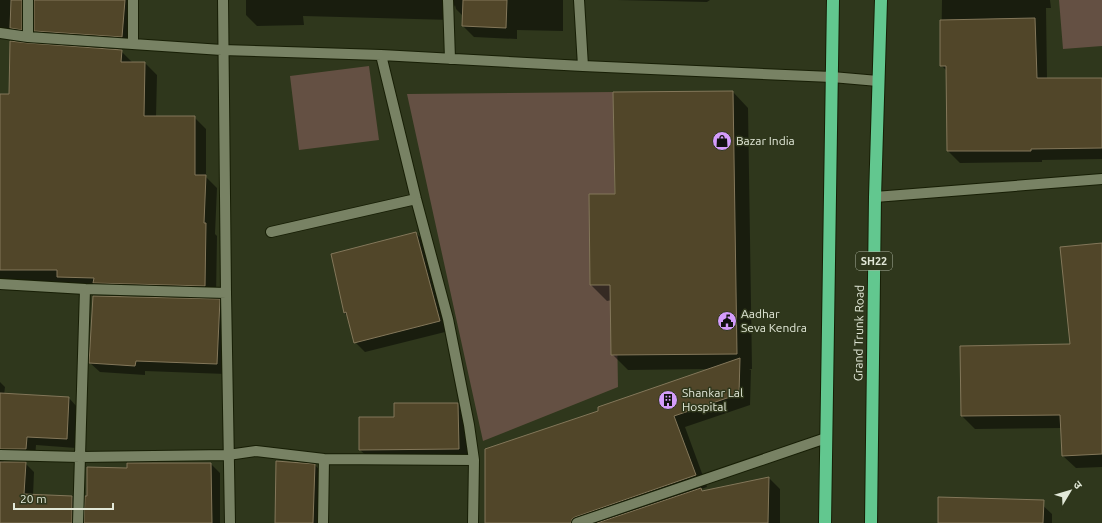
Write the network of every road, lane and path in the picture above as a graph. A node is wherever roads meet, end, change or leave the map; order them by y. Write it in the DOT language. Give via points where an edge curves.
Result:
graph roads {
  1 [pos="28,0"];
  2 [pos="133,0"];
  3 [pos="223,0"];
  4 [pos="448,0"];
  5 [pos="579,0"];
  6 [pos="833,0"];
  7 [pos="881,0"];
  8 [pos="0,33"];
  9 [pos="28,37"];
  10 [pos="134,44"];
  11 [pos="222,50"];
  12 [pos="381,55"];
  13 [pos="450,59"];
  14 [pos="584,66"];
  15 [pos="832,77"];
  16 [pos="878,81"];
  17 [pos="1102,179"];
  18 [pos="875,197"];
  19 [pos="416,199"];
  20 [pos="271,232"];
  21 [pos="0,284"];
  22 [pos="85,289"];
  23 [pos="226,293"];
  24 [pos="826,438"];
  25 [pos="0,455"];
  26 [pos="228,455"];
  27 [pos="80,457"];
  28 [pos="324,459"];
  29 [pos="474,460"];
  30 [pos="78,523"];
  31 [pos="230,523"];
  32 [pos="323,523"];
  33 [pos="473,523"];
  34 [pos="576,523"];
  35 [pos="825,523"];
  36 [pos="871,523"];
  1 -- 9 [label="street"];
  2 -- 10 [label="street"];
  3 -- 11 [label="street"];
  4 -- 13 [label="street"];
  5 -- 14 [label="street"];
  6 -- 15 [label="highway"];
  7 -- 16 [label="highway, Grand Trunk Road / SH22"];
  8 -- 9 [label="street"];
  9 -- 10 [label="street"];
  10 -- 11 [label="street"];
  11 -- 12 [label="street"];
  11 -- 23 [label="street"];
  12 -- 13 [label="street"];
  12 -- 19 [label="street"];
  13 -- 14 [label="street"];
  14 -- 15 [label="street"];
  15 -- 16 [label="street"];
  15 -- 24 [label="highway"];
  16 -- 18 [label="highway, Grand Trunk Road / SH22"];
  17 -- 18 [label="street"];
  18 -- 36 [label="highway, Grand Trunk Road / SH22"];
  19 -- 20 [label="street"];
  19 -- 29 [label="street" via="448,319"];
  21 -- 22 [label="street"];
  22 -- 23 [label="street"];
  22 -- 27 [label="street"];
  23 -- 26 [label="street"];
  24 -- 34 [label="street"];
  24 -- 35 [label="highway"];
  25 -- 27 [label="street"];
  26 -- 27 [label="street"];
  26 -- 28 [label="street" via="256,452"];
  26 -- 31 [label="street"];
  27 -- 30 [label="street"];
  28 -- 29 [label="street"];
  28 -- 32 [label="street"];
  29 -- 33 [label="street"];
}
